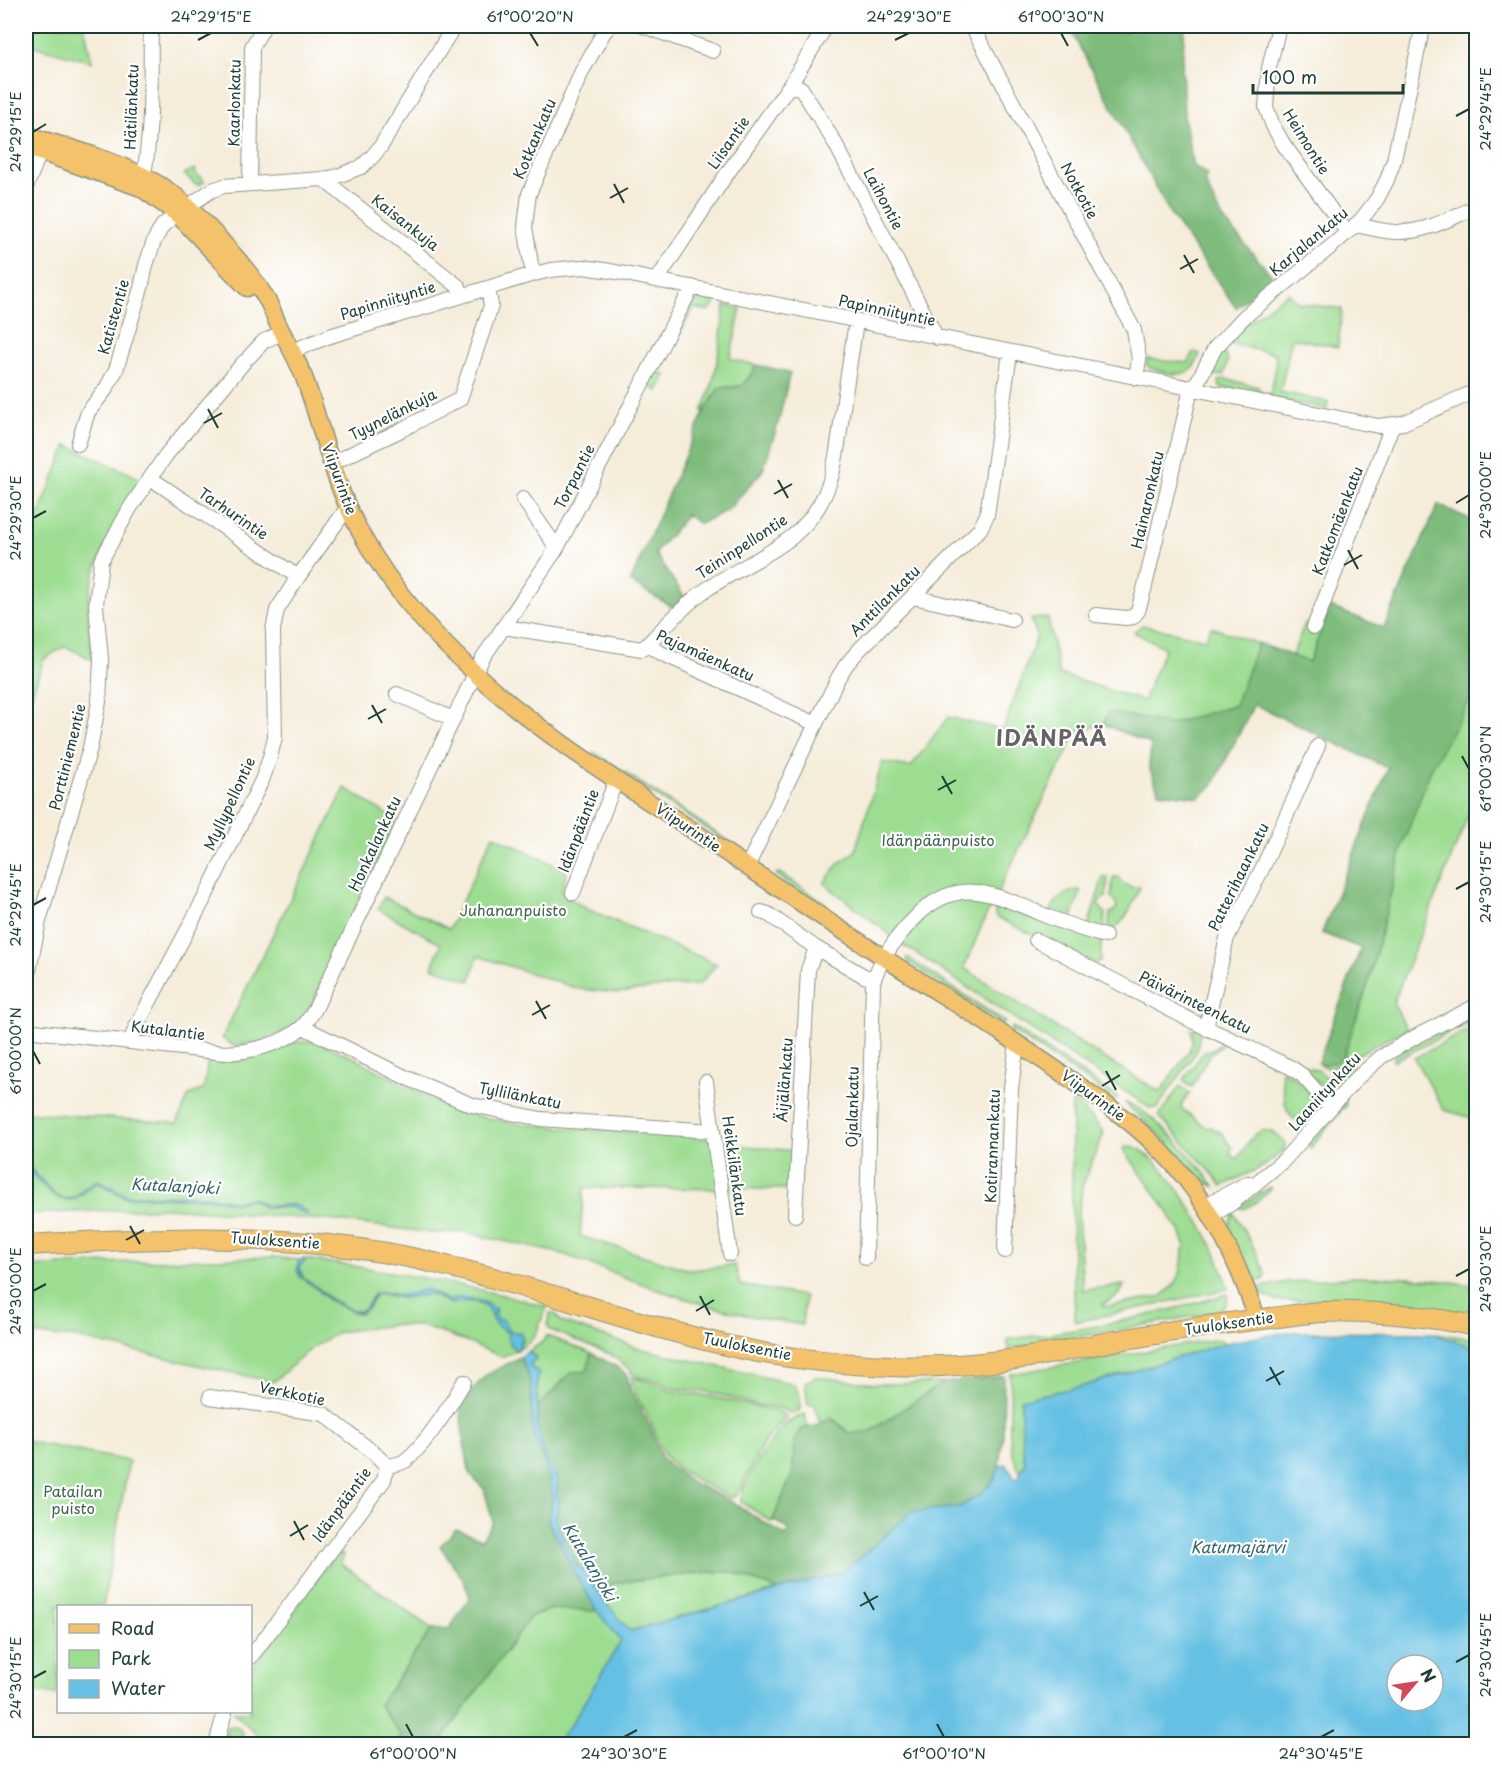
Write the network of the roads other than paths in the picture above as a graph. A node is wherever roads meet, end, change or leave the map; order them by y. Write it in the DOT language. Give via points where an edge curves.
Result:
graph roads {
  1 [pos="151,26"];
  2 [pos="264,26"];
  3 [pos="454,26"];
  4 [pos="610,26"];
  5 [pos="643,26"];
  6 [pos="826,26"];
  7 [pos="972,26"];
  8 [pos="1278,26"];
  9 [pos="1423,26"];
  10 [pos="713,51"];
  11 [pos="790,85"];
  12 [pos="26,135"];
  13 [pos="37,146"];
  14 [pos="323,179"];
  15 [pos="142,182"];
  16 [pos="250,183"];
  17 [pos="26,187"];
  18 [pos="1476,207"];
  19 [pos="183,210"];
  20 [pos="1351,229"];
  21 [pos="534,274"];
  22 [pos="657,280"];
  23 [pos="692,287"];
  24 [pos="488,288"];
  25 [pos="461,296"];
  26 [pos="856,321"];
  27 [pos="280,329"];
  28 [pos="937,338"];
  29 [pos="292,351"];
  30 [pos="1010,353"];
  31 [pos="1136,378"];
  32 [pos="1191,389"];
  33 [pos="1476,391"];
  34 [pos="1392,426"];
  35 [pos="78,444"];
  36 [pos="332,463"];
  37 [pos="150,478"];
  38 [pos="524,500"];
  39 [pos="348,507"];
  40 [pos="556,549"];
  41 [pos="298,577"];
  42 [pos="914,597"];
  43 [pos="1096,615"];
  44 [pos="1012,620"];
  45 [pos="504,627"];
  46 [pos="1314,627"];
  47 [pos="647,645"];
  48 [pos="476,674"];
  49 [pos="397,694"];
  50 [pos="453,719"];
  51 [pos="816,724"];
  52 [pos="1318,746"];
  53 [pos="616,780"];
  54 [pos="747,867"];
  55 [pos="573,893"];
  56 [pos="761,912"];
  57 [pos="1105,936"];
  58 [pos="1036,940"];
  59 [pos="816,948"];
  60 [pos="884,958"];
  61 [pos="874,979"];
  62 [pos="26,986"];
  63 [pos="1476,1006"];
  64 [pos="303,1027"];
  65 [pos="1207,1029"];
  66 [pos="26,1030"];
  67 [pos="130,1042"];
  68 [pos="1017,1042"];
  69 [pos="706,1082"];
  70 [pos="1330,1107"];
  71 [pos="712,1131"];
  72 [pos="795,1215"];
  73 [pos="1210,1216"];
  74 [pos="26,1245"];
  75 [pos="1005,1251"];
  76 [pos="730,1254"];
  77 [pos="866,1258"];
  78 [pos="1248,1294"];
  79 [pos="1290,1316"];
  80 [pos="1251,1320"];
  81 [pos="1476,1326"];
  82 [pos="464,1382"];
  83 [pos="210,1397"];
  84 [pos="387,1466"];
  85 [pos="252,1655"];
  86 [pos="225,1713"];
  87 [pos="216,1744"];
  1 -- 15 [label="street, Hätilänkatu" via="148,154"];
  2 -- 16 [label="street, Kaarlonkatu" via="252,47"];
  3 -- 14 [label="street, Katistentie" via="372,157 349,173"];
  4 -- 21 [label="street, Kotkankatu" via="582,71 529,194 525,226"];
  5 -- 10 [label="street"];
  6 -- 11 [label="street, Liisantie"];
  7 -- 31 [label="street, Notkotie" via="1134,330 1140,359"];
  8 -- 20 [label="street, Heimontie" via="1266,107 1284,145"];
  9 -- 20 [label="street, Karjalankatu" via="1387,180 1377,200"];
  11 -- 22 [label="street, Liisantie"];
  11 -- 28 [label="street, Laihontie" via="801,88 835,143"];
  12 -- 13 [label="main road, Viipurintie"];
  13 -- 15 [label="main road, Viipurintie"];
  13 -- 17 [label="street"];
  14 -- 16 [label="street, Katistentie"];
  14 -- 25 [label="street, Kaisankuja" via="459,287"];
  15 -- 19 [label="main road, Viipurintie"];
  16 -- 19 [label="street, Katistentie" via="212,190"];
  18 -- 20 [label="street" via="1410,232"];
  19 -- 27 [label="main road, Viipurintie" via="243,264 268,301"];
  19 -- 35 [label="street, Katistentie" via="163,225 154,241 116,370 88,412"];
  20 -- 32 [label="street, Karjalankatu" via="1244,317 1215,348"];
  21 -- 22 [label="street, Papinniityntie" via="583,267"];
  21 -- 24 [label="street, Papinniityntie"];
  22 -- 23 [label="street, Papinniityntie"];
  23 -- 26 [label="street, Papinniityntie"];
  23 -- 40 [label="street, Torpantie"];
  24 -- 25 [label="street, Papinniityntie"];
  24 -- 36 [label="street, Tyynelänkuja" via="491,306 460,399"];
  25 -- 29 [label="street, Papinniityntie"];
  26 -- 28 [label="street, Papinniityntie"];
  26 -- 47 [label="street, Teininpellontie" via="834,471 824,499 793,536 701,593"];
  27 -- 29 [label="main road, Viipurintie"];
  27 -- 37 [label="street, Porttiniementie" via="264,341 180,436"];
  28 -- 30 [label="street, Papinniityntie"];
  29 -- 36 [label="main road, Viipurintie"];
  30 -- 31 [label="street, Papinniityntie"];
  30 -- 42 [label="street, Anttilankatu" via="987,515 980,529"];
  31 -- 32 [label="street, Papinniityntie"];
  32 -- 34 [label="street, Papinniityntie" via="1359,423"];
  32 -- 43 [label="street, Hainaronkatu" via="1138,610 1133,617 1126,618"];
  33 -- 34 [label="street, Papinniityntie"];
  34 -- 46 [label="street, Katkomäenkatu"];
  36 -- 39 [label="main road, Viipurintie"];
  37 -- 41 [label="street, Tarhurintie"];
  37 -- 62 [label="street, Porttiniementie" via="101,561 96,605 101,658 99,702 90,748 39,921"];
  38 -- 40 [label="street"];
  39 -- 41 [label="street, Myllypellontie"];
  39 -- 48 [label="main road, Viipurintie" via="372,553 410,608"];
  40 -- 45 [label="street, Torpantie"];
  41 -- 67 [label="street, Myllypellontie" via="278,610 273,630 275,737 263,778"];
  42 -- 44 [label="street"];
  42 -- 51 [label="street, Anttilankatu" via="846,665"];
  45 -- 47 [label="street, Pajamäenkatu" via="642,648"];
  45 -- 48 [label="street, Torpantie"];
  47 -- 51 [label="street, Pajamäenkatu"];
  48 -- 50 [label="street, Honkalankatu"];
  48 -- 53 [label="main road, Viipurintie" via="539,726"];
  49 -- 50 [label="street"];
  50 -- 64 [label="street, Honkalankatu"];
  51 -- 54 [label="street, Anttilankatu"];
  52 -- 65 [label="street, Patterihaankatu" via="1227,938"];
  53 -- 54 [label="main road, Viipurintie"];
  53 -- 55 [label="street, Idänpääntie"];
  54 -- 60 [label="main road, Viipurintie"];
  56 -- 59 [label="street"];
  57 -- 60 [label="street, Ojalankatu" via="1075,928 999,896 982,891 960,892 940,898 923,910"];
  58 -- 65 [label="street, Päivärinteenkatu"];
  59 -- 61 [label="street"];
  59 -- 72 [label="street, Äijälänkatu" via="808,970"];
  60 -- 61 [label="street, Ojalankatu"];
  60 -- 68 [label="main road, Viipurintie"];
  61 -- 77 [label="street, Ojalankatu"];
  63 -- 70 [label="street, Laaniitynkatu" via="1381,1057"];
  64 -- 67 [label="street, Kutalantie" via="244,1052 202,1052"];
  64 -- 71 [label="street, Tyllilänkatu" via="472,1105 541,1119"];
  65 -- 70 [label="street, Päivärinteenkatu" via="1290,1067"];
  66 -- 67 [label="street, Kutalantie"];
  68 -- 73 [label="main road, Viipurintie" via="1115,1110 1162,1151"];
  68 -- 75 [label="street, Kotirannankatu" via="1011,1088"];
  69 -- 71 [label="street, Heikkilänkatu"];
  70 -- 73 [label="street, Laaniitynkatu" via="1266,1175"];
  71 -- 76 [label="street, Heikkilänkatu"];
  73 -- 78 [label="main road, Viipurintie"];
  73 -- 80 [label="main road, Viipurintie"];
  74 -- 80 [label="highway, Tuuloksentie" via="220,1237 338,1246 494,1279 747,1350 867,1365 948,1365 1019,1359"];
  78 -- 79 [label="main road" via="1268,1308"];
  78 -- 80 [label="main road, Viipurintie"];
  79 -- 80 [label="highway, Tuuloksentie"];
  79 -- 81 [label="highway, Tuuloksentie" via="1362,1312"];
  82 -- 84 [label="street, Idänpääntie" via="427,1437 403,1462"];
  83 -- 84 [label="street, Verkkotie" via="324,1414"];
  84 -- 85 [label="street, Idänpääntie" via="384,1480"];
  86 -- 87 [label="street"];
}
